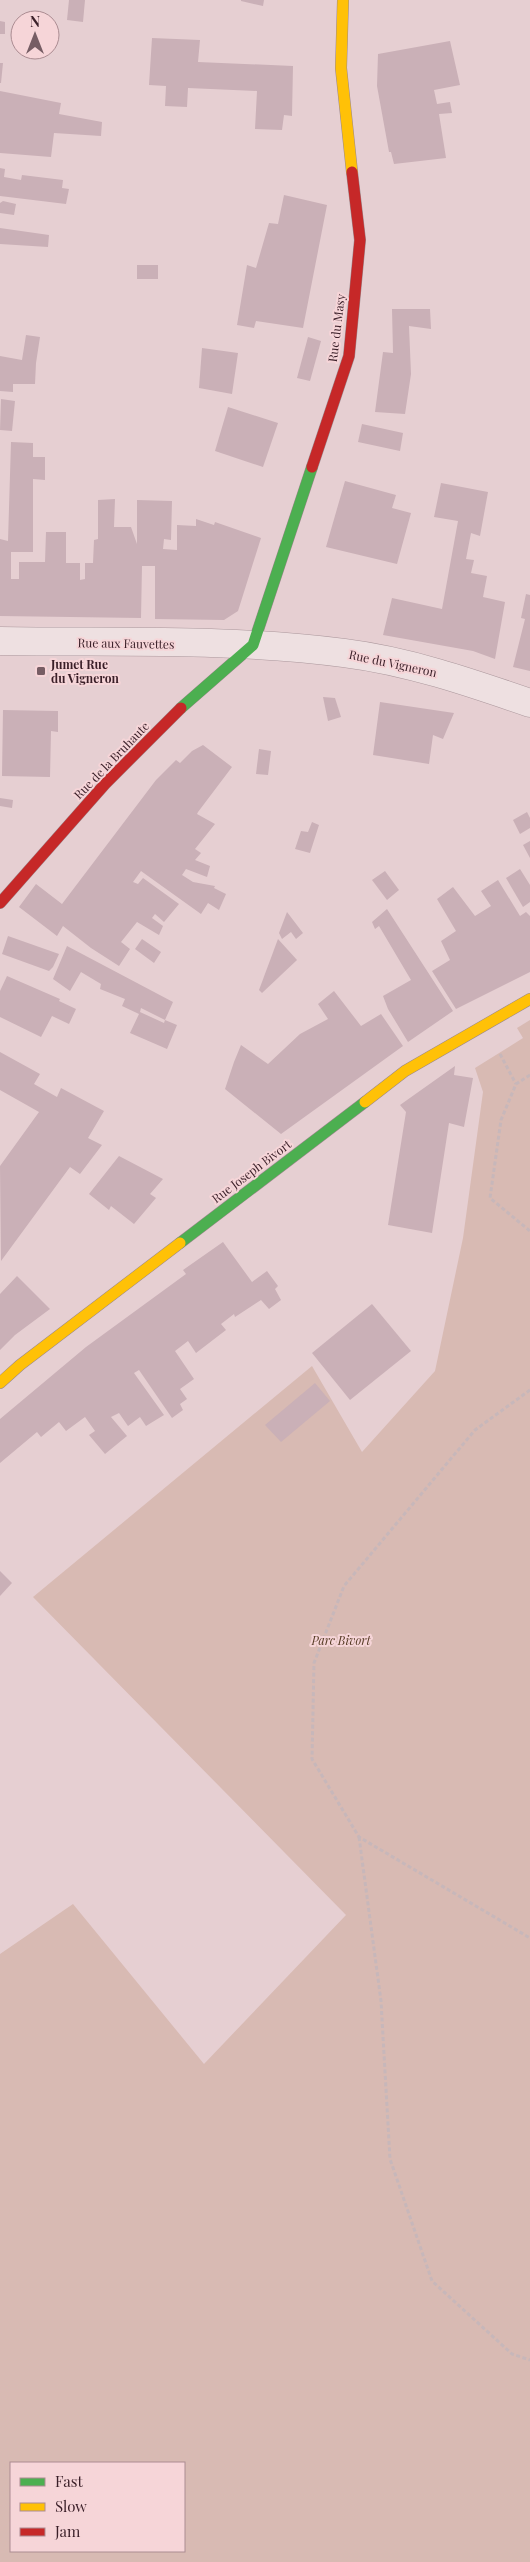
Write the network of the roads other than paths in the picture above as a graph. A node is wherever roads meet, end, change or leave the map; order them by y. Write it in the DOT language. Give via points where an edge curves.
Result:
graph roads {
  1 [pos="343,0"];
  2 [pos="0,641"];
  3 [pos="252,645"];
  4 [pos="530,703"];
  5 [pos="0,903"];
  6 [pos="530,999"];
  7 [pos="0,1383"];
  1 -- 3 [label="street, Rue du Masy" via="341,68 360,240 349,356"];
  2 -- 3 [label="street, Rue aux Fauvettes"];
  3 -- 4 [label="street, Rue du Vigneron" via="355,655 446,674"];
  3 -- 5 [label="street, Rue de la Bruhaute" via="181,708 105,784"];
  6 -- 7 [label="street, Rue Joseph Bivort" via="405,1071"];
}
